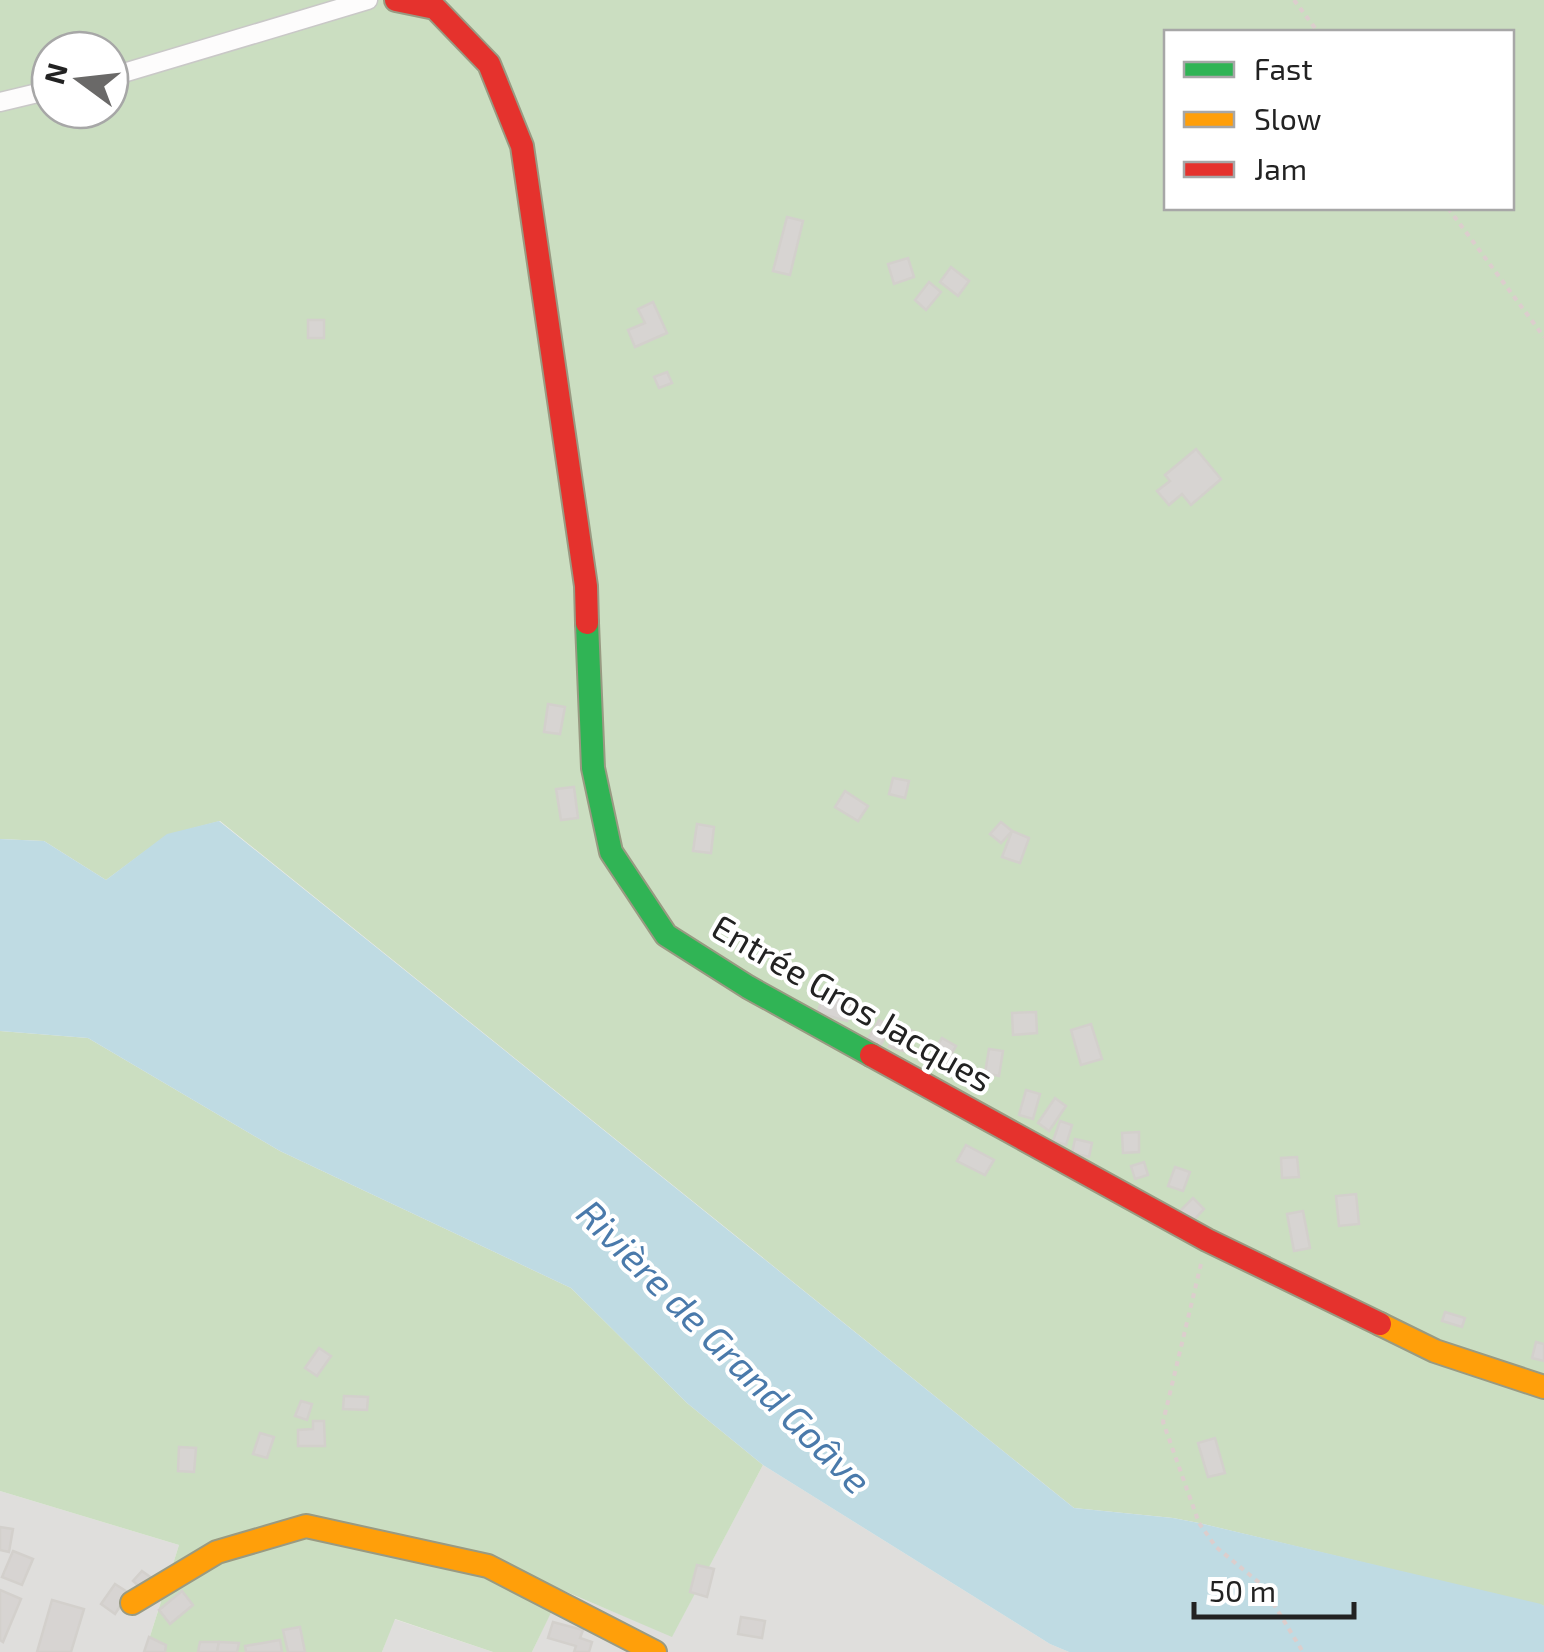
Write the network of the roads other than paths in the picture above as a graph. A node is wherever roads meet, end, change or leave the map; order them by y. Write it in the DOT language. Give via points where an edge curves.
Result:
graph roads {
  1 [pos="368,0"];
  2 [pos="396,0"];
  3 [pos="130,71"];
  4 [pos="30,95"];
  5 [pos="0,102"];
  6 [pos="1544,1387"];
  7 [pos="132,1603"];
  8 [pos="655,1652"];
  1 -- 3 [label="street"];
  2 -- 6 [label="street, Entrée Gros Jacques" via="435,8 489,64 522,146 586,586 594,768 611,852 666,935 748,987 1207,1240 1435,1351"];
  4 -- 5 [label="street"];
  7 -- 8 [label="street" via="217,1552 306,1526 488,1566"];
}
